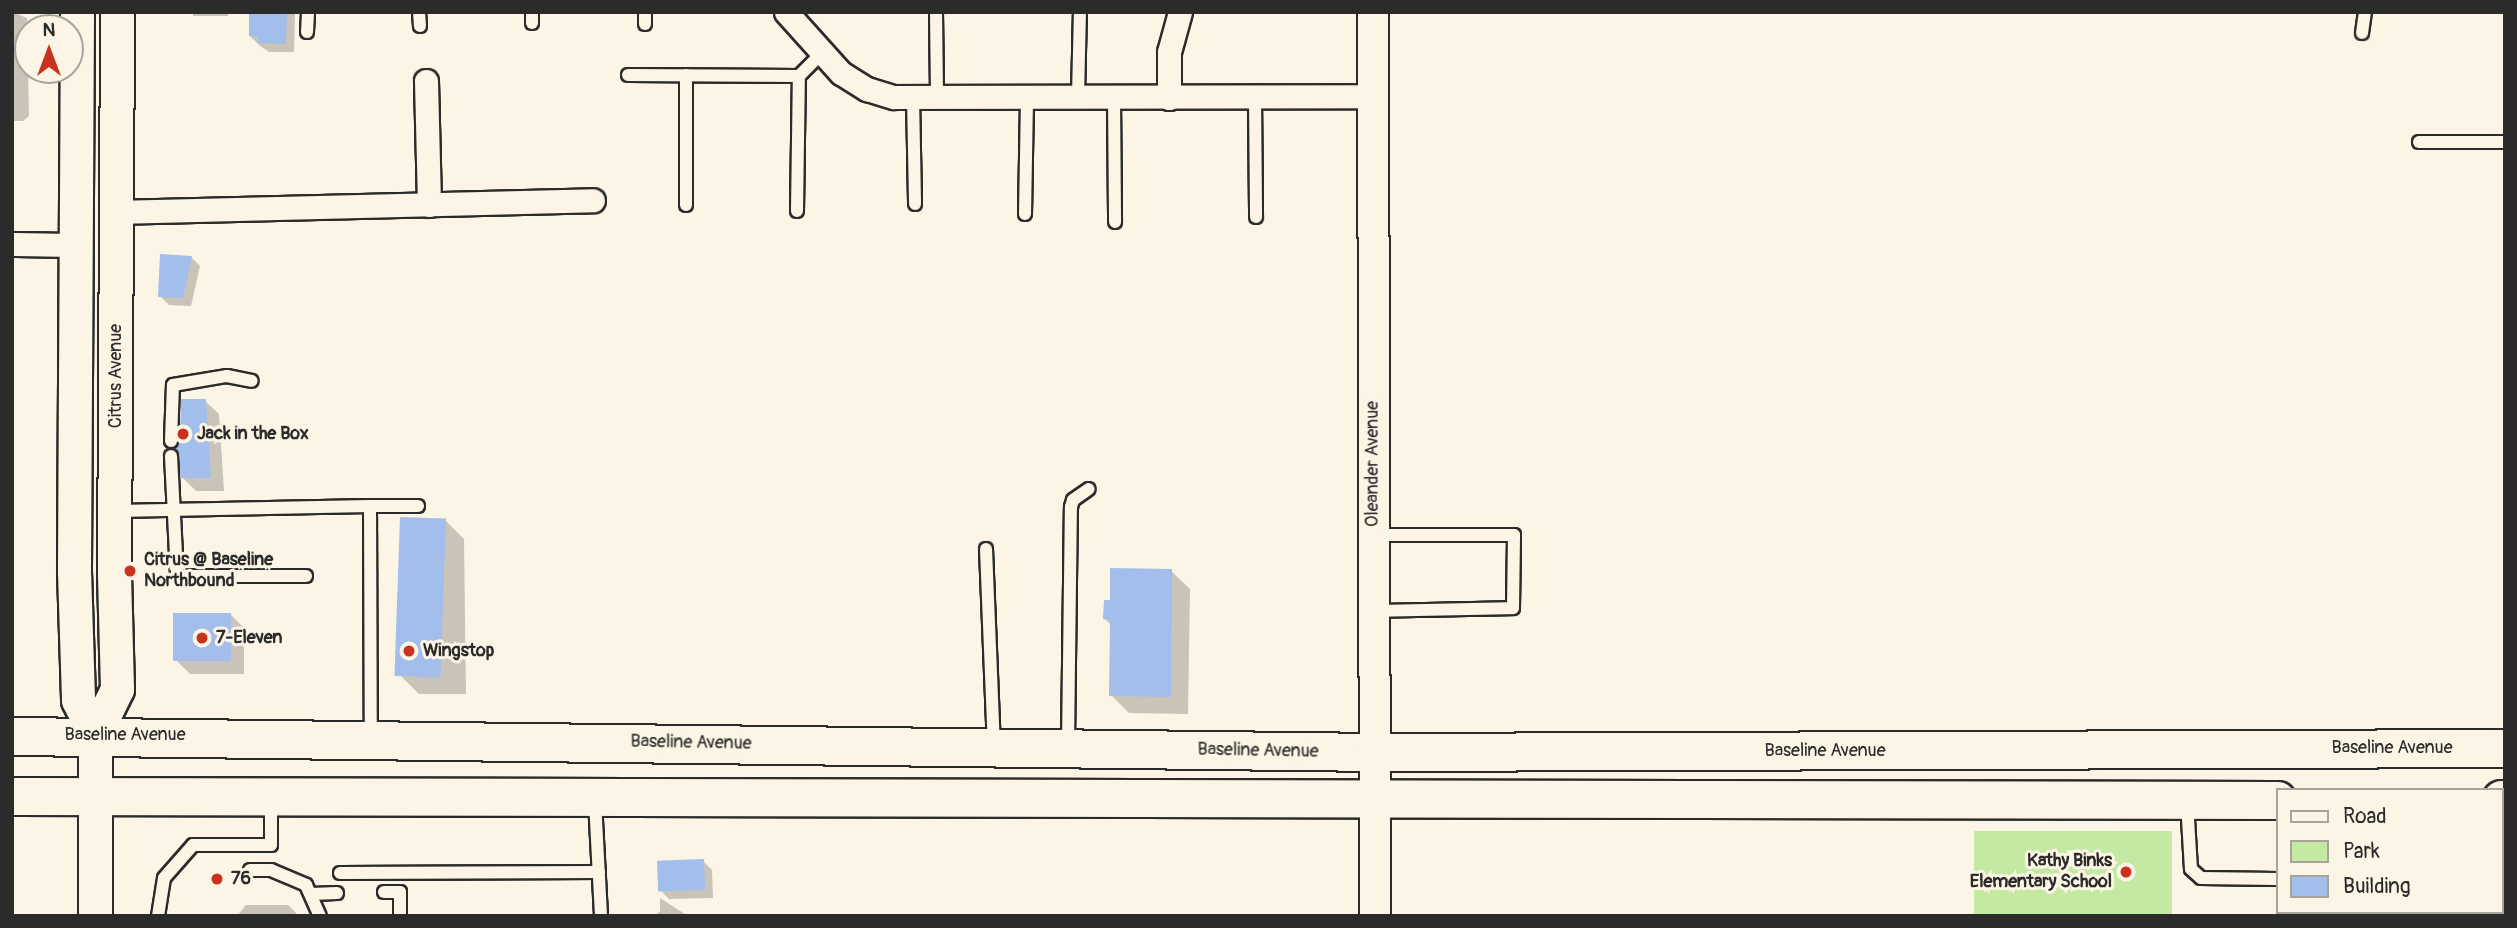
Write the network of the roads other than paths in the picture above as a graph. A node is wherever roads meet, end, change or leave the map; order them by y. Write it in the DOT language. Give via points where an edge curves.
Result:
graph roads {
  1 [pos="77,12"];
  2 [pos="117,12"];
  3 [pos="308,12"];
  4 [pos="419,12"];
  5 [pos="786,12"];
  6 [pos="936,12"];
  7 [pos="1080,12"];
  8 [pos="1180,12"];
  9 [pos="1373,12"];
  10 [pos="2365,12"];
  11 [pos="419,26"];
  12 [pos="307,32"];
  13 [pos="2362,33"];
  14 [pos="820,55"];
  15 [pos="628,75"];
  16 [pos="686,75"];
  17 [pos="799,76"];
  18 [pos="426,81"];
  19 [pos="1255,96"];
  20 [pos="1373,96"];
  21 [pos="914,97"];
  22 [pos="937,97"];
  23 [pos="1027,97"];
  24 [pos="1078,97"];
  25 [pos="1168,98"];
  26 [pos="1114,99"];
  27 [pos="2420,142"];
  28 [pos="2505,142"];
  29 [pos="593,200"];
  30 [pos="915,204"];
  31 [pos="429,205"];
  32 [pos="686,205"];
  33 [pos="797,211"];
  34 [pos="116,212"];
  35 [pos="1025,214"];
  36 [pos="1256,217"];
  37 [pos="1115,222"];
  38 [pos="12,244"];
  39 [pos="76,245"];
  40 [pos="252,381"];
  41 [pos="170,441"];
  42 [pos="170,456"];
  43 [pos="1089,489"];
  44 [pos="370,506"];
  45 [pos="418,506"];
  46 [pos="173,509"];
  47 [pos="114,511"];
  48 [pos="1373,535"];
  49 [pos="986,548"];
  50 [pos="306,576"];
  51 [pos="1373,611"];
  52 [pos="95,734"];
  53 [pos="12,736"];
  54 [pos="371,737"];
  55 [pos="994,747"];
  56 [pos="2505,748"];
  57 [pos="1068,749"];
  58 [pos="1374,752"];
  59 [pos="271,794"];
  60 [pos="595,794"];
  61 [pos="12,796"];
  62 [pos="95,796"];
  63 [pos="2187,800"];
  64 [pos="2276,800"];
  65 [pos="1374,801"];
  66 [pos="271,845"];
  67 [pos="250,870"];
  68 [pos="271,870"];
  69 [pos="598,872"];
  70 [pos="340,873"];
  71 [pos="2276,879"];
  72 [pos="384,891"];
  73 [pos="337,893"];
  74 [pos="311,894"];
  75 [pos="95,916"];
  76 [pos="158,916"];
  77 [pos="320,916"];
  78 [pos="400,916"];
  79 [pos="601,916"];
  80 [pos="1375,916"];
  1 -- 39 [label="main road, Citrus Avenue"];
  2 -- 34 [label="main road, Citrus Avenue"];
  3 -- 12 [label="lane"];
  4 -- 11 [label="lane"];
  5 -- 14 [label="street"];
  6 -- 22 [label="lane"];
  7 -- 24 [label="lane"];
  8 -- 25 [label="street" via="1169,52"];
  9 -- 20 [label="street, Oleander Avenue"];
  10 -- 13 [label="lane"];
  14 -- 17 [label="lane"];
  14 -- 21 [label="street" via="867,89"];
  15 -- 16 [label="lane"];
  16 -- 17 [label="lane"];
  16 -- 32 [label="lane"];
  17 -- 33 [label="lane"];
  18 -- 31 [label="street"];
  19 -- 20 [label="street"];
  19 -- 25 [label="street"];
  19 -- 36 [label="lane"];
  20 -- 48 [label="street, Oleander Avenue"];
  21 -- 22 [label="street"];
  21 -- 30 [label="lane"];
  22 -- 23 [label="street"];
  23 -- 24 [label="street"];
  23 -- 35 [label="lane"];
  24 -- 26 [label="street"];
  25 -- 26 [label="street"];
  26 -- 37 [label="lane"];
  27 -- 28 [label="lane"];
  29 -- 31 [label="street"];
  31 -- 34 [label="street"];
  34 -- 47 [label="main road, Citrus Avenue"];
  38 -- 39 [label="street"];
  39 -- 52 [label="main road, Citrus Avenue" via="78,700"];
  40 -- 41 [label="lane" via="227,376 173,385"];
  42 -- 46 [label="lane"];
  43 -- 57 [label="lane" via="1073,500 1071,507"];
  44 -- 45 [label="lane"];
  44 -- 46 [label="lane"];
  44 -- 54 [label="lane"];
  46 -- 47 [label="lane"];
  46 -- 50 [label="lane" via="177,576"];
  47 -- 52 [label="main road, Citrus Avenue" via="117,689"];
  48 -- 51 [label="street, Oleander Avenue"];
  48 -- 51 [label="lane" via="1514,535 1513,608"];
  49 -- 55 [label="lane"];
  51 -- 58 [label="street, Oleander Avenue"];
  52 -- 53 [label="main road, Baseline Avenue"];
  52 -- 54 [label="main road, Baseline Avenue"];
  52 -- 62 [label="main road, Citrus Avenue"];
  54 -- 55 [label="main road, Baseline Avenue"];
  55 -- 57 [label="main road, Baseline Avenue"];
  56 -- 58 [label="main road, Baseline Avenue"];
  57 -- 58 [label="main road, Baseline Avenue"];
  58 -- 65 [label="street, Oleander Avenue"];
  59 -- 60 [label="main road"];
  59 -- 62 [label="main road"];
  59 -- 66 [label="lane"];
  60 -- 65 [label="main road"];
  60 -- 69 [label="lane"];
  61 -- 62 [label="main road"];
  62 -- 75 [label="main road, Citrus Avenue"];
  63 -- 64 [label="main road"];
  63 -- 65 [label="main road"];
  63 -- 71 [label="lane" via="2191,869 2201,878"];
  65 -- 80 [label="street, Oleander Avenue"];
  66 -- 68 [label="lane"];
  66 -- 76 [label="lane" via="193,845 164,878"];
  67 -- 68 [label="lane"];
  68 -- 74 [label="lane" via="306,885"];
  69 -- 70 [label="lane"];
  69 -- 79 [label="lane"];
  72 -- 78 [label="lane" via="400,892"];
  73 -- 74 [label="lane"];
  74 -- 77 [label="lane"];
}
